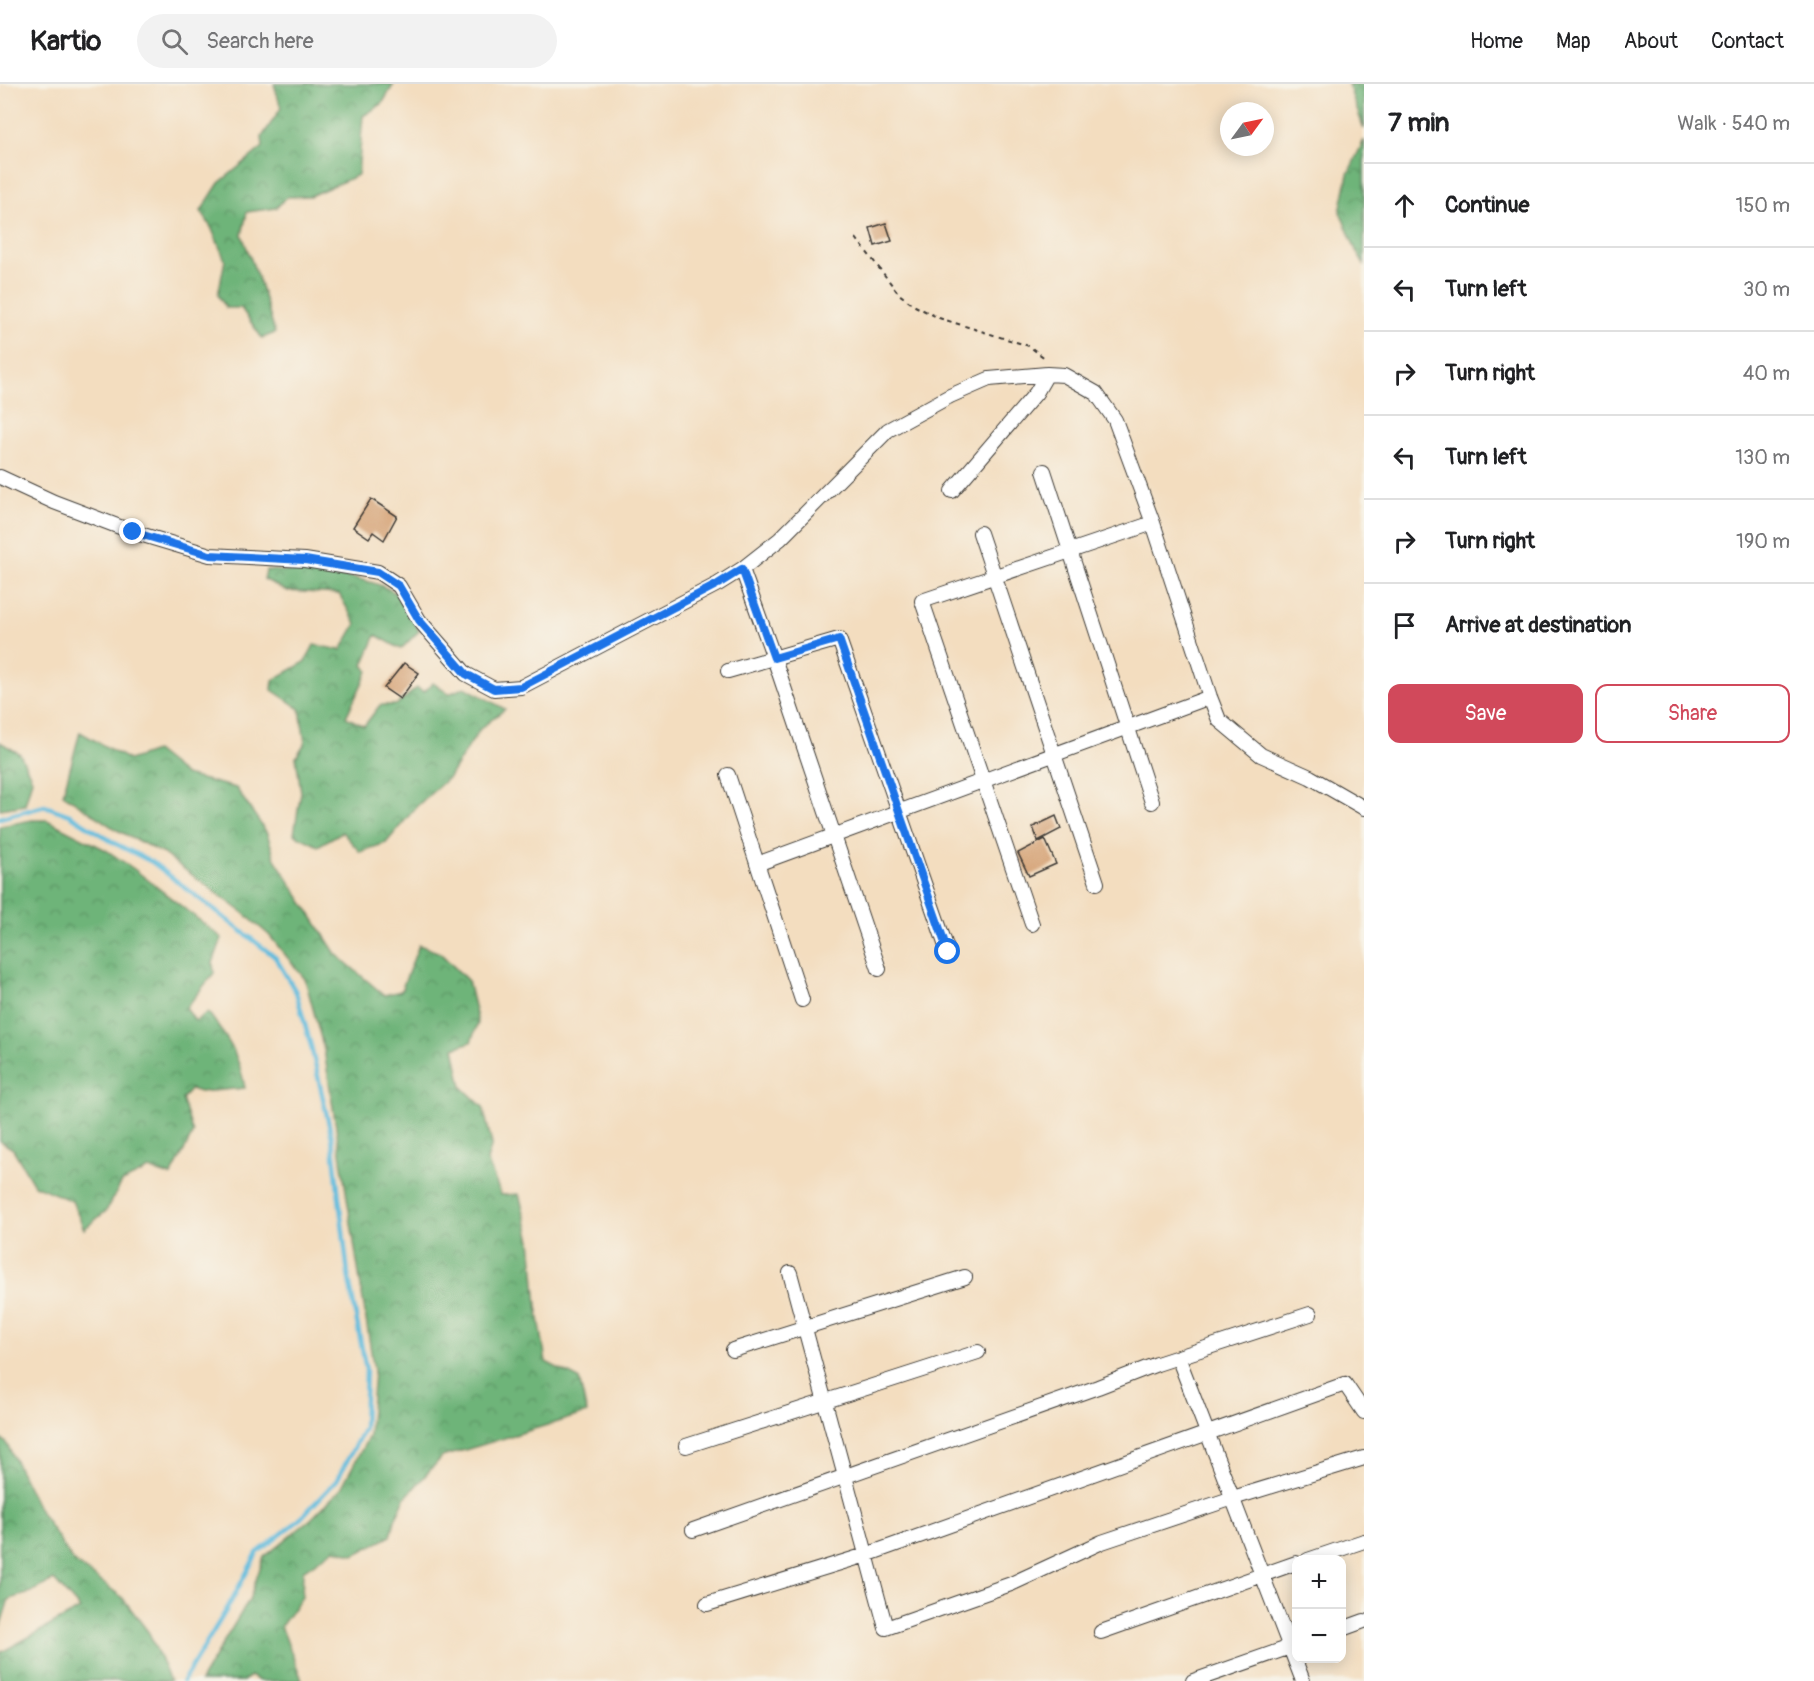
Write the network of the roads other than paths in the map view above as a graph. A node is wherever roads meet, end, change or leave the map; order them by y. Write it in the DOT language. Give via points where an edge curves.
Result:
graph roads {
  1 [pos="1047,374"];
  2 [pos="1044,471"];
  3 [pos="0,477"];
  4 [pos="952,491"];
  5 [pos="1154,523"];
  6 [pos="980,533"];
  7 [pos="1070,551"];
  8 [pos="742,569"];
  9 [pos="994,576"];
  10 [pos="774,658"];
  11 [pos="728,671"];
  12 [pos="1209,697"];
  13 [pos="1128,728"];
  14 [pos="1054,755"];
  15 [pos="728,775"];
  16 [pos="982,781"];
  17 [pos="1152,802"];
  18 [pos="1364,808"];
  19 [pos="899,812"];
  20 [pos="835,835"];
  21 [pos="757,864"];
  22 [pos="1097,883"];
  23 [pos="1032,924"];
  24 [pos="948,952"];
  25 [pos="879,969"];
  26 [pos="802,1000"];
  27 [pos="790,1273"];
  28 [pos="965,1277"];
  29 [pos="1311,1314"];
  30 [pos="804,1328"];
  31 [pos="733,1350"];
  32 [pos="978,1352"];
  33 [pos="1178,1357"];
  34 [pos="824,1402"];
  35 [pos="1364,1412"];
  36 [pos="1207,1432"];
  37 [pos="686,1446"];
  38 [pos="1364,1458"];
  39 [pos="845,1477"];
  40 [pos="1233,1498"];
  41 [pos="693,1530"];
  42 [pos="1364,1541"];
  43 [pos="866,1555"];
  44 [pos="1323,1555"];
  45 [pos="1292,1564"];
  46 [pos="1262,1575"];
  47 [pos="707,1604"];
  48 [pos="1364,1621"];
  49 [pos="1346,1627"];
  50 [pos="1101,1632"];
  51 [pos="1292,1644"];
  52 [pos="1292,1646"];
  53 [pos="1298,1663"];
  54 [pos="1193,1681"];
  55 [pos="1303,1681"];
  1 -- 4 [label="street" via="1036,393"];
  1 -- 5 [label="street" via="1064,375 1096,393 1115,420"];
  1 -- 8 [label="street" via="989,379 888,430 780,539"];
  2 -- 7 [label="street"];
  3 -- 8 [label="street" via="133,532 210,555 305,560 378,572 399,586 419,620 466,674 494,689 521,687"];
  5 -- 7 [label="street"];
  5 -- 12 [label="street"];
  6 -- 9 [label="street"];
  7 -- 9 [label="street"];
  7 -- 13 [label="street"];
  8 -- 10 [label="street"];
  9 -- 14 [label="street"];
  9 -- 16 [label="street" via="922,601"];
  10 -- 11 [label="street"];
  10 -- 19 [label="street" via="839,639"];
  10 -- 20 [label="street"];
  12 -- 13 [label="street"];
  12 -- 18 [label="street" via="1219,720 1261,755"];
  13 -- 14 [label="street"];
  13 -- 17 [label="street"];
  14 -- 16 [label="street"];
  14 -- 22 [label="street"];
  15 -- 21 [label="street"];
  16 -- 19 [label="street"];
  16 -- 23 [label="street"];
  19 -- 20 [label="street"];
  19 -- 24 [label="street"];
  20 -- 21 [label="street"];
  20 -- 25 [label="street"];
  21 -- 26 [label="street"];
  27 -- 30 [label="street"];
  28 -- 30 [label="street"];
  29 -- 33 [label="street"];
  30 -- 31 [label="street"];
  30 -- 34 [label="street"];
  32 -- 34 [label="street"];
  33 -- 36 [label="street"];
  33 -- 39 [label="street"];
  34 -- 37 [label="street"];
  34 -- 39 [label="street"];
  35 -- 36 [label="street" via="1345,1384"];
  36 -- 40 [label="street"];
  36 -- 43 [label="street"];
  38 -- 40 [label="street"];
  39 -- 41 [label="street"];
  39 -- 43 [label="street"];
  40 -- 43 [label="street" via="1102,1542 1011,1584 886,1628"];
  40 -- 46 [label="street"];
  42 -- 44 [label="street"];
  43 -- 47 [label="street"];
  45 -- 46 [label="street"];
  46 -- 50 [label="street"];
  46 -- 51 [label="street"];
  48 -- 49 [label="street"];
  52 -- 54 [label="street"];
  53 -- 55 [label="street"];
}
